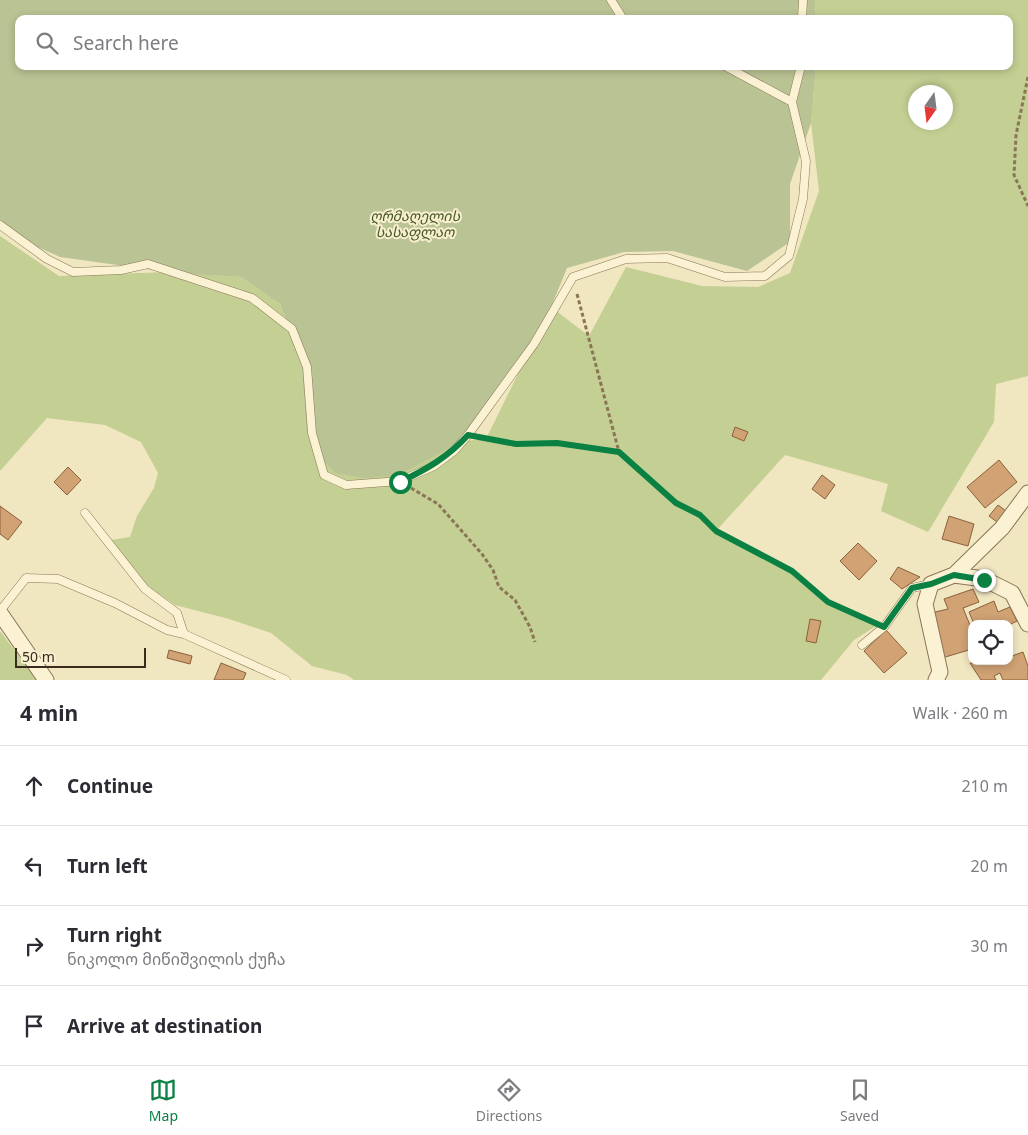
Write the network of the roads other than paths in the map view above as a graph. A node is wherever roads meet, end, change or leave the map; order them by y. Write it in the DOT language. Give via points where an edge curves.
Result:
graph roads {
  1 [pos="611,0"];
  2 [pos="803,0"];
  3 [pos="621,15"];
  4 [pos="802,15"];
  5 [pos="732,70"];
  6 [pos="800,70"];
  7 [pos="792,102"];
  8 [pos="0,225"];
  9 [pos="1028,493"];
  10 [pos="85,513"];
  11 [pos="954,575"];
  12 [pos="931,584"];
  13 [pos="0,612"];
  14 [pos="1028,624"];
  15 [pos="184,634"];
  16 [pos="862,645"];
  17 [pos="46,680"];
  18 [pos="286,680"];
  19 [pos="936,680"];
  1 -- 3 [label="lane"];
  2 -- 4 [label="lane"];
  5 -- 7 [label="lane"];
  6 -- 7 [label="lane"];
  7 -- 8 [label="lane" via="806,161 803,199 789,256 765,276 725,277 667,258 626,259 573,277 534,344 468,435 434,466 400,482 346,486 324,474 312,433 307,367 292,329 252,298 148,264 122,270 73,272 47,259"];
  9 -- 11 [label="street" via="1002,528"];
  10 -- 15 [label="lane" via="145,589 177,613"];
  11 -- 12 [label="street"];
  11 -- 14 [label="street" via="984,580 1012,593"];
  12 -- 16 [label="lane" via="912,588 884,627"];
  12 -- 19 [label="street" via="924,604 940,672"];
  13 -- 15 [label="lane" via="26,578 58,579 115,603 166,630"];
  13 -- 17 [label="street"];
  15 -- 18 [label="lane"];
}
